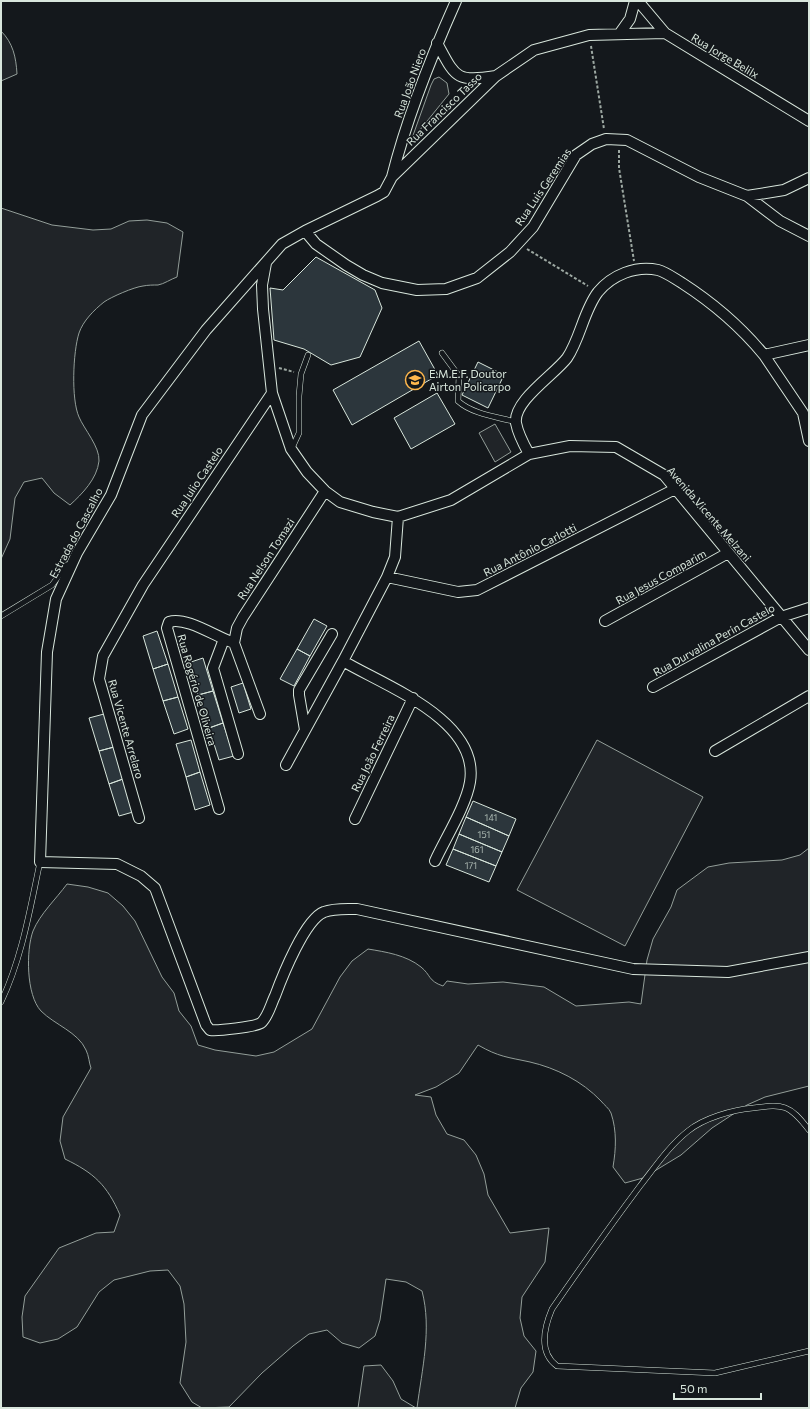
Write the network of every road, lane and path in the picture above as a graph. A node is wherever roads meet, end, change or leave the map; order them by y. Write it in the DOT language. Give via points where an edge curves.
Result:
graph roads {
  1 [pos="456,1"];
  2 [pos="635,1"];
  3 [pos="638,1"];
  4 [pos="620,33"];
  5 [pos="665,33"];
  6 [pos="589,35"];
  7 [pos="437,43"];
  8 [pos="496,76"];
  9 [pos="809,121"];
  10 [pos="606,140"];
  11 [pos="618,140"];
  12 [pos="392,177"];
  13 [pos="809,178"];
  14 [pos="747,196"];
  15 [pos="305,231"];
  16 [pos="809,236"];
  17 [pos="518,244"];
  18 [pos="267,262"];
  19 [pos="636,270"];
  20 [pos="598,292"];
  21 [pos="809,345"];
  22 [pos="442,353"];
  23 [pos="308,355"];
  24 [pos="764,355"];
  25 [pos="268,365"];
  26 [pos="301,374"];
  27 [pos="272,392"];
  28 [pos="516,422"];
  29 [pos="809,440"];
  30 [pos="291,448"];
  31 [pos="529,454"];
  32 [pos="675,489"];
  33 [pos="325,492"];
  34 [pos="398,517"];
  35 [pos="77,553"];
  36 [pos="728,553"];
  37 [pos="387,577"];
  38 [pos="143,585"];
  39 [pos="809,608"];
  40 [pos="1,616"];
  41 [pos="781,616"];
  42 [pos="605,621"];
  43 [pos="332,634"];
  44 [pos="224,639"];
  45 [pos="234,643"];
  46 [pos="809,650"];
  47 [pos="343,661"];
  48 [pos="653,687"];
  49 [pos="809,696"];
  50 [pos="413,698"];
  51 [pos="260,714"];
  52 [pos="305,730"];
  53 [pos="715,751"];
  54 [pos="238,754"];
  55 [pos="286,765"];
  56 [pos="219,809"];
  57 [pos="139,818"];
  58 [pos="355,819"];
  59 [pos="435,861"];
  60 [pos="40,862"];
  61 [pos="809,957"];
  62 [pos="1,1002"];
  63 [pos="809,1130"];
  64 [pos="809,1351"];
  1 -- 7 [label="street, Rua João Niero"];
  2 -- 4 [label="street" via="630,19"];
  3 -- 5 [label="street, Rua Jorge Belilx"];
  4 -- 5 [label="street, Rua Francisco Tasso"];
  4 -- 6 [label="street, Rua Francisco Tasso"];
  5 -- 9 [label="street, Rua Jorge Belilx"];
  6 -- 8 [label="street, Rua Francisco Tasso" via="534,50"];
  6 -- 10 [label="path"];
  7 -- 8 [label="street" via="451,68 460,76 471,80"];
  7 -- 12 [label="street, Rua João Niero" via="401,142"];
  8 -- 12 [label="street, Rua Francisco Tasso"];
  10 -- 11 [label="street, Rua Luis Geremias"];
  10 -- 17 [label="street, Rua Luis Geremias" via="592,144 576,155 533,227"];
  11 -- 14 [label="street, Rua Luis Geremias" via="627,140 698,178"];
  11 -- 19 [label="path" via="619,168"];
  12 -- 15 [label="street, Rua Francisco Tasso" via="384,192"];
  13 -- 14 [label="street" via="784,190"];
  14 -- 16 [label="street, Rua Luis Geremias" via="780,221"];
  15 -- 17 [label="street, Rua Luis Geremias" via="316,244 363,275 382,283 417,290 446,289 477,278"];
  15 -- 18 [label="street, Rua Francisco Tasso" via="282,244"];
  17 -- 20 [label="path"];
  18 -- 25 [label="street, Avenida Vicente Melzani" via="262,285"];
  18 -- 35 [label="street, Estrada do Cascalho" via="206,330 142,415 110,495"];
  19 -- 20 [label="street" via="617,276"];
  19 -- 24 [label="street" via="659,270 701,296 746,334"];
  20 -- 28 [label="street" via="567,357 545,382 526,397"];
  21 -- 24 [label="street"];
  22 -- 28 [label="lane" via="459,376 458,401 462,405"];
  23 -- 26 [label="lane"];
  24 -- 29 [label="street" via="803,413"];
  25 -- 26 [label="path"];
  25 -- 27 [label="street, Avenida Vicente Melzani"];
  26 -- 30 [label="lane" via="299,433"];
  27 -- 30 [label="street, Avenida Vicente Melzani"];
  27 -- 38 [label="street, Rua Julio Castelo"];
  28 -- 31 [label="street" via="521,440"];
  30 -- 33 [label="street, Avenida Vicente Melzani" via="307,472"];
  31 -- 32 [label="street, Avenida Vicente Melzani" via="570,446 616,447 664,475"];
  31 -- 34 [label="street, Avenida Vicente Melzani" via="451,500"];
  32 -- 36 [label="street, Avenida Vicente Melzani"];
  32 -- 37 [label="street, Rua Antônio Carlotti" via="477,590 458,592"];
  33 -- 34 [label="street, Avenida Vicente Melzani" via="340,502"];
  33 -- 45 [label="street, Rua Nelson Tomazi" via="243,617 237,628"];
  34 -- 37 [label="street" via="395,557"];
  35 -- 40 [label="lane" via="52,585"];
  35 -- 60 [label="street, Estrada do Cascalho" via="56,599 47,652"];
  36 -- 41 [label="street, Avenida Vicente Melzani"];
  36 -- 42 [label="street, Rua Jesus Comparim"];
  37 -- 47 [label="street"];
  38 -- 57 [label="street, Rua Vicente Arrelaro" via="103,656 99,679"];
  39 -- 41 [label="street, Rua Durvalina Perin Castelo"];
  41 -- 46 [label="street, Avenida Vicente Melzani"];
  41 -- 48 [label="street, Rua Durvalina Perin Castelo"];
  43 -- 52 [label="street" via="299,690"];
  44 -- 45 [label="street, Rua Rogério de Oliveira"];
  44 -- 54 [label="street" via="213,668"];
  44 -- 56 [label="street, Rua Rogério de Oliveira" via="186,621 175,619 169,622 167,628"];
  45 -- 51 [label="street"];
  47 -- 50 [label="street"];
  47 -- 52 [label="street"];
  49 -- 53 [label="street"];
  50 -- 58 [label="street, Rua João Ferreira"];
  50 -- 59 [label="street" via="452,729 466,752 469,765 470,781 467,794"];
  52 -- 55 [label="street"];
  60 -- 61 [label="street" via="116,864 141,876 155,888 206,1025 210,1030 218,1031 239,1027 250,1028 261,1023 268,1013 290,958 315,919 322,912 345,908 633,969 728,972"];
  60 -- 62 [label="lane, Estrada do Cascalho" via="12,980"];
  63 -- 64 [label="lane" via="790,1109 776,1105 739,1110 702,1122 688,1130 671,1146 607,1229 552,1309 546,1322 543,1342 551,1362 557,1366 715,1373"];
}
